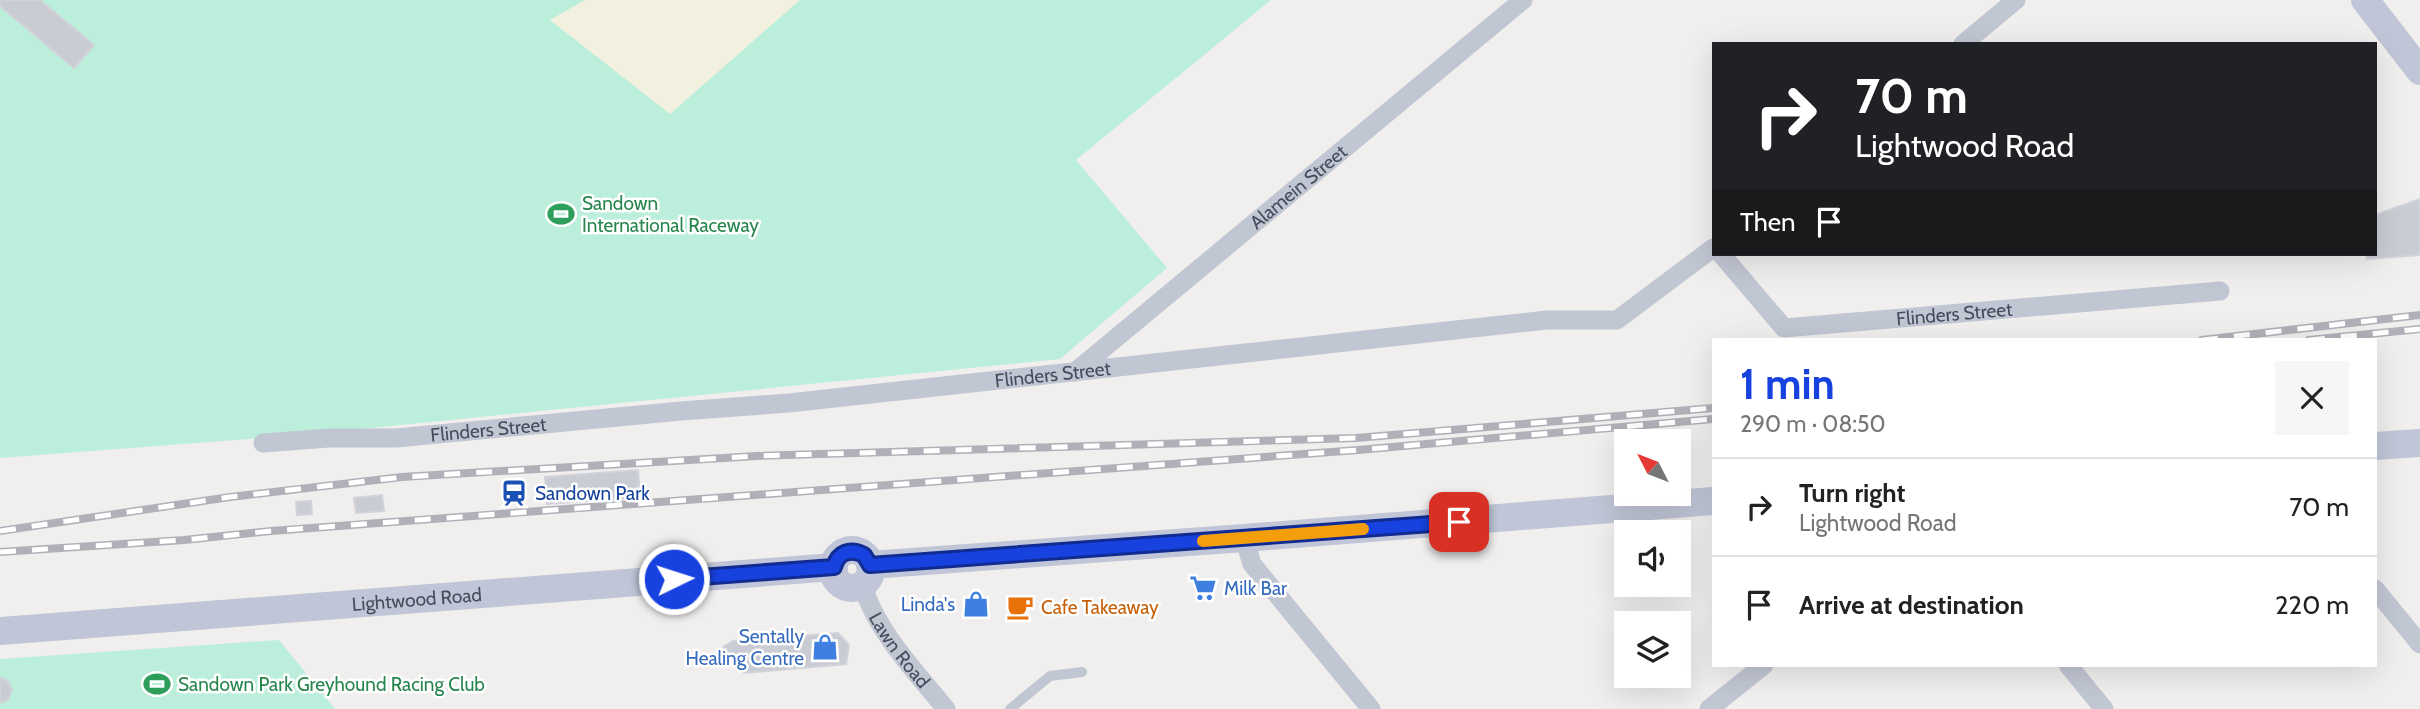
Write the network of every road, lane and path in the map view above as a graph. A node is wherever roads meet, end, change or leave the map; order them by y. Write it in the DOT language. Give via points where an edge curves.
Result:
graph roads {
  1 [pos="1523,0"];
  2 [pos="2016,0"];
  3 [pos="2365,0"];
  4 [pos="1965,42"];
  5 [pos="2420,71"];
  6 [pos="1712,249"];
  7 [pos="1723,256"];
  8 [pos="2220,291"];
  9 [pos="1075,372"];
  10 [pos="263,443"];
  11 [pos="2420,443"];
  12 [pos="2377,446"];
  13 [pos="1712,501"];
  14 [pos="1244,538"];
  15 [pos="866,575"];
  16 [pos="2377,591"];
  17 [pos="0,631"];
  18 [pos="2420,644"];
  19 [pos="1762,667"];
  20 [pos="2070,667"];
  21 [pos="1082,673"];
  22 [pos="946,709"];
  23 [pos="1010,709"];
  24 [pos="1371,709"];
  25 [pos="1709,709"];
  26 [pos="2104,709"];
  1 -- 9 [label="street, Alamein Street"];
  2 -- 4 [label="street"];
  3 -- 5 [label="main road"];
  6 -- 9 [label="street, Flinders Street" via="1617,320 1547,320"];
  7 -- 8 [label="street, Flinders Street" via="1784,328"];
  9 -- 10 [label="street, Flinders Street" via="789,403 368,439"];
  11 -- 12 [label="main road"];
  13 -- 14 [label="main road"];
  14 -- 15 [label="main road"];
  14 -- 24 [label="street" via="1252,564"];
  15 -- 17 [label="main road, Lightwood Road" via="857,588 845,587 836,579 834,567"];
  15 -- 22 [label="street, Lawn Road" via="867,602"];
  16 -- 18 [label="street"];
  19 -- 25 [label="street"];
  20 -- 26 [label="street"];
  21 -- 23 [label="lane" via="1050,676"];
}
